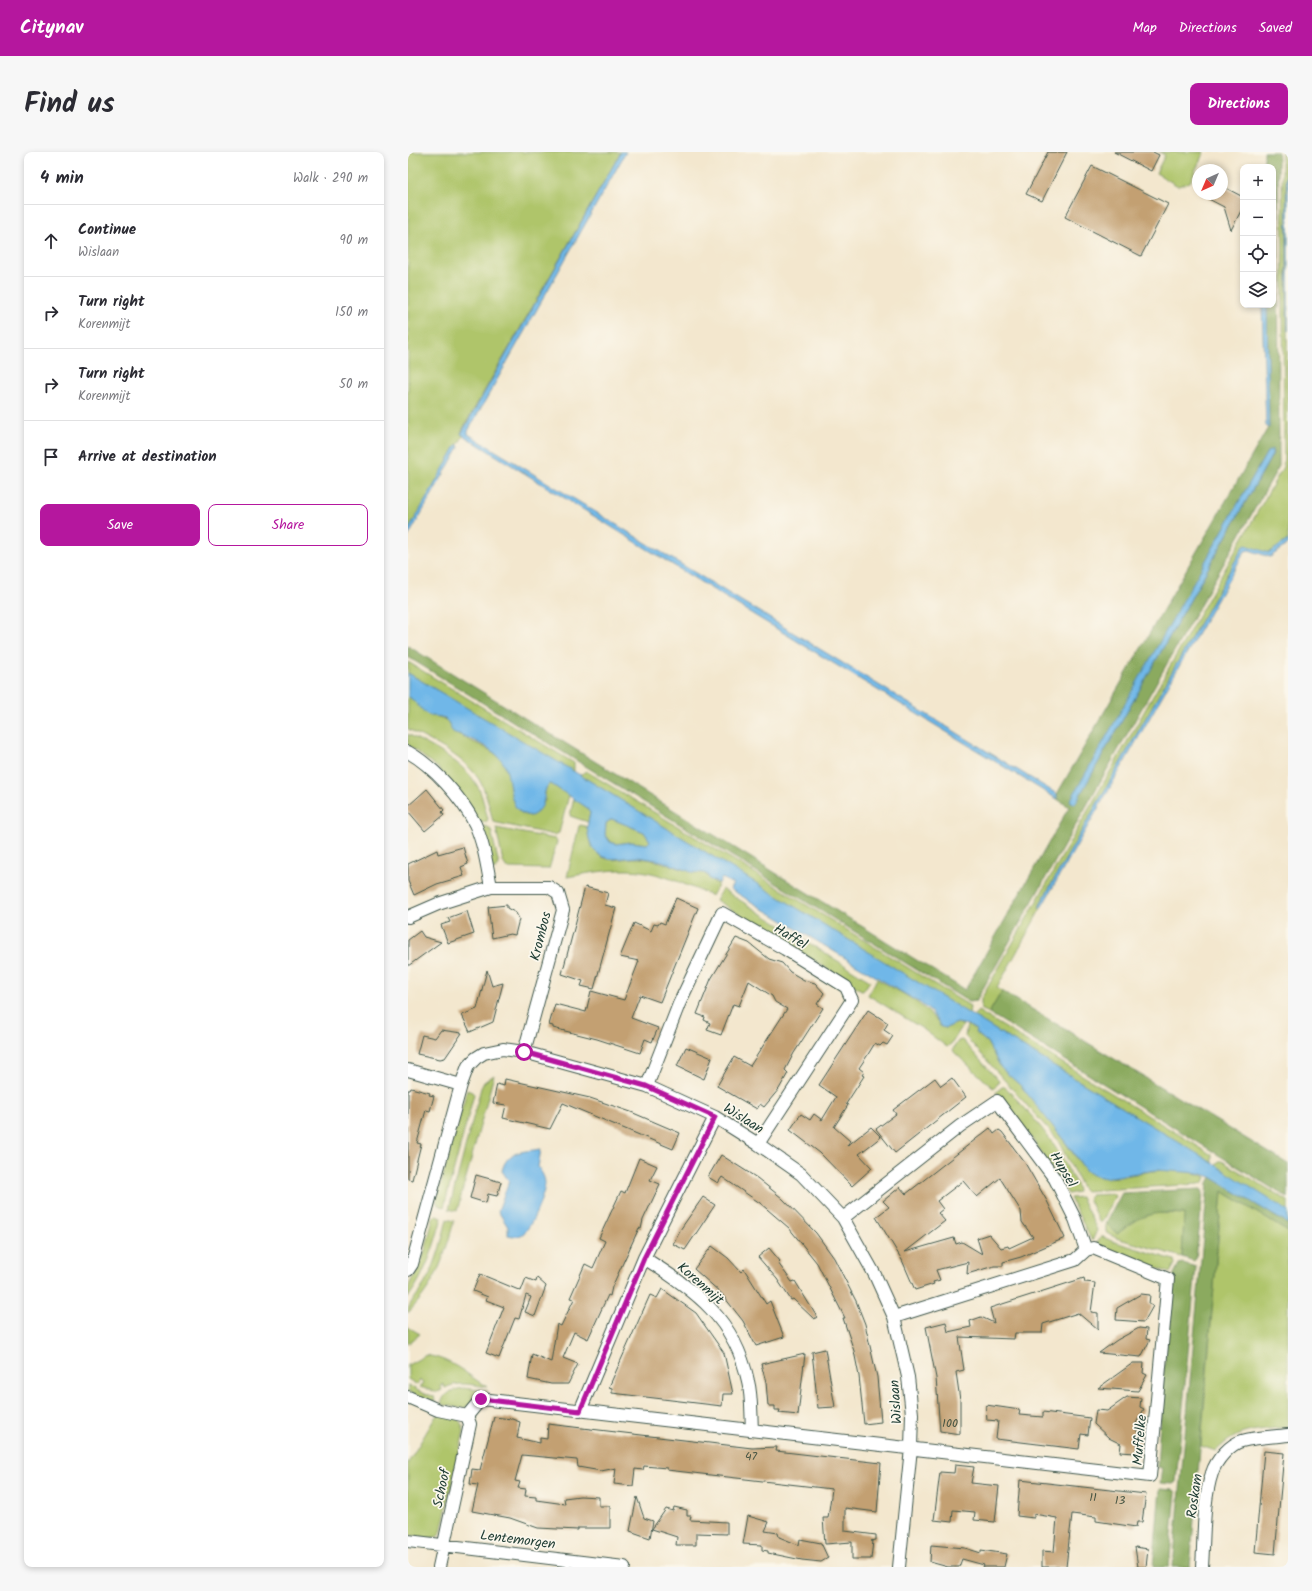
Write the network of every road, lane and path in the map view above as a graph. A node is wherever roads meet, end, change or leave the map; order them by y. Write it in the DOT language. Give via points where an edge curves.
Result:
graph roads {
  1 [pos="408,752"];
  2 [pos="491,887"];
  3 [pos="408,917"];
  4 [pos="524,1052"];
  5 [pos="408,1070"];
  6 [pos="461,1085"];
  7 [pos="646,1086"];
  8 [pos="715,1117"];
  9 [pos="758,1144"];
  10 [pos="843,1218"];
  11 [pos="1086,1250"];
  12 [pos="644,1258"];
  13 [pos="408,1270"];
  14 [pos="894,1317"];
  15 [pos="408,1396"];
  16 [pos="580,1411"];
  17 [pos="468,1416"];
  18 [pos="752,1430"];
  19 [pos="1288,1435"];
  20 [pos="911,1448"];
  21 [pos="408,1541"];
  22 [pos="443,1546"];
  23 [pos="439,1567"];
  24 [pos="624,1567"];
  25 [pos="899,1567"];
  26 [pos="1202,1567"];
  1 -- 2 [label="street" via="444,782 467,811 475,825"];
  2 -- 3 [label="street, Krombos" via="438,904"];
  2 -- 4 [label="street, Krombos" via="549,887 558,893 562,910"];
  4 -- 6 [label="street, Wislaan" via="503,1049 484,1052 468,1066"];
  4 -- 7 [label="street, Wislaan"];
  5 -- 6 [label="street"];
  6 -- 13 [label="street, Wislaan" via="412,1264"];
  7 -- 8 [label="street, Wislaan"];
  7 -- 9 [label="street, Haffel" via="679,1004 722,913 846,987 852,1000"];
  8 -- 9 [label="street, Wislaan"];
  8 -- 12 [label="street"];
  9 -- 10 [label="street, Wislaan" via="801,1174"];
  10 -- 11 [label="street, Hupsel" via="960,1126 997,1101 1055,1179 1075,1219"];
  10 -- 14 [label="street, Wislaan" via="875,1275"];
  11 -- 14 [label="street" via="1075,1260"];
  11 -- 20 [label="street, Muffelke" via="1092,1248 1106,1252 1168,1279 1150,1476"];
  12 -- 16 [label="street"];
  12 -- 18 [label="street, Korenmijt" via="676,1278 706,1303 728,1329 740,1351 749,1383"];
  14 -- 20 [label="street, Wislaan" via="908,1377 912,1414"];
  15 -- 17 [label="street" via="438,1410"];
  16 -- 17 [label="street" via="481,1399"];
  16 -- 18 [label="street"];
  17 -- 22 [label="street, Schoof" via="470,1424"];
  18 -- 20 [label="street"];
  19 -- 26 [label="street, Roskam" via="1242,1441 1231,1447 1216,1463 1208,1490"];
  20 -- 25 [label="street, Wislaan"];
  21 -- 22 [label="street, Lentemorgen"];
  22 -- 23 [label="street, Schoof"];
  22 -- 24 [label="street, Lentemorgen"];
}
